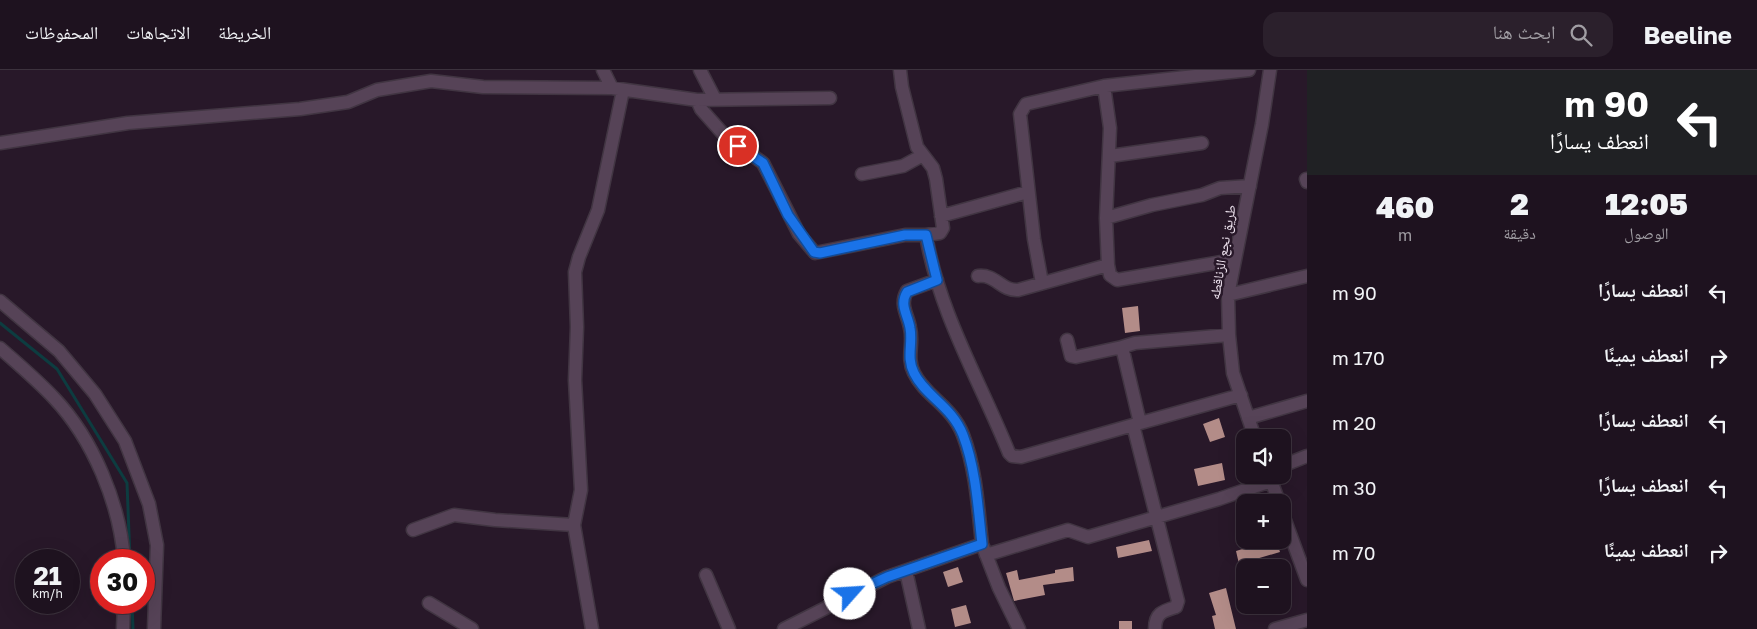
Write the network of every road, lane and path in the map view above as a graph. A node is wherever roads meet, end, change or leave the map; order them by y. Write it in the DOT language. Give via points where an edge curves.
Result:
graph roads {
  1 [pos="603,70"];
  2 [pos="700,70"];
  3 [pos="900,70"];
  4 [pos="1250,70"];
  5 [pos="1269,70"];
  6 [pos="1104,86"];
  7 [pos="618,89"];
  8 [pos="830,98"];
  9 [pos="715,99"];
  10 [pos="697,100"];
  11 [pos="1202,142"];
  12 [pos="0,143"];
  13 [pos="923,155"];
  14 [pos="1110,156"];
  15 [pos="862,174"];
  16 [pos="1250,186"];
  17 [pos="1028,192"];
  18 [pos="941,216"];
  19 [pos="1106,218"];
  20 [pos="926,235"];
  21 [pos="1233,260"];
  22 [pos="1108,265"];
  23 [pos="978,276"];
  24 [pos="1307,276"];
  25 [pos="937,280"];
  26 [pos="1042,283"];
  27 [pos="1228,295"];
  28 [pos="0,300"];
  29 [pos="1228,335"];
  30 [pos="1067,340"];
  31 [pos="1122,347"];
  32 [pos="0,348"];
  33 [pos="1240,395"];
  34 [pos="1307,401"];
  35 [pos="1248,418"];
  36 [pos="1136,424"];
  37 [pos="1252,429"];
  38 [pos="1307,456"];
  39 [pos="1291,462"];
  40 [pos="1252,484"];
  41 [pos="1156,517"];
  42 [pos="574,524"];
  43 [pos="413,530"];
  44 [pos="1291,536"];
  45 [pos="123,549"];
  46 [pos="984,549"];
  47 [pos="906,571"];
  48 [pos="706,575"];
  49 [pos="1307,580"];
  50 [pos="429,603"];
  51 [pos="124,614"];
  52 [pos="1307,620"];
  53 [pos="123,629"];
  54 [pos="154,629"];
  55 [pos="472,629"];
  56 [pos="590,629"];
  57 [pos="729,629"];
  58 [pos="784,629"];
  59 [pos="919,629"];
  60 [pos="1019,629"];
  61 [pos="1155,629"];
  62 [pos="1275,629"];
  1 -- 7 [label="street"];
  2 -- 9 [label="street"];
  3 -- 13 [label="street" via="912,131"];
  4 -- 6 [label="street"];
  5 -- 16 [label="street, طريق نجع الزناقطه"];
  6 -- 14 [label="street"];
  6 -- 17 [label="street" via="1026,104 1022,108 1020,124"];
  7 -- 10 [label="street"];
  7 -- 12 [label="street" via="483,87 431,81 377,90 348,102 128,123"];
  7 -- 42 [label="street" via="598,210 575,272 575,380 581,490"];
  8 -- 9 [label="street"];
  9 -- 10 [label="street"];
  10 -- 20 [label="street" via="703,112 725,136 763,163 799,234 815,253 905,235"];
  11 -- 14 [label="street"];
  13 -- 15 [label="street" via="903,166"];
  13 -- 18 [label="street" via="933,168"];
  14 -- 19 [label="street"];
  16 -- 19 [label="street" via="1220,188"];
  16 -- 21 [label="street, طريق نجع الزناقطه"];
  17 -- 18 [label="street"];
  17 -- 26 [label="street"];
  18 -- 20 [label="street" via="943,230"];
  19 -- 22 [label="street"];
  20 -- 25 [label="street"];
  21 -- 22 [label="street" via="1117,280 1110,275"];
  21 -- 27 [label="street, طريق نجع الزناقطه"];
  22 -- 26 [label="street"];
  23 -- 26 [label="street" via="993,278 1012,290"];
  24 -- 27 [label="street"];
  25 -- 36 [label="street" via="963,354 1012,456 1021,457"];
  25 -- 46 [label="street" via="907,292 904,297 911,331 909,357 918,379 956,420 963,436 977,494"];
  27 -- 29 [label="street, طريق نجع الزناقطه"];
  28 -- 54 [label="street" via="59,351 95,394 125,441 148,504 157,545"];
  29 -- 31 [label="street" via="1135,343"];
  29 -- 33 [label="street, طريق نجع الزناقطه" via="1233,373"];
  30 -- 31 [label="street" via="1072,356 1076,357"];
  31 -- 36 [label="street"];
  32 -- 45 [label="street" via="54,398 74,422 112,495"];
  33 -- 35 [label="street, طريق نجع الزناقطه"];
  33 -- 36 [label="street"];
  34 -- 35 [label="street"];
  35 -- 37 [label="street, طريق نجع الزناقطه"];
  36 -- 41 [label="street"];
  38 -- 39 [label="street"];
  40 -- 41 [label="street"];
  41 -- 46 [label="street" via="1088,537 1068,530"];
  41 -- 61 [label="street" via="1178,601 1176,607 1160,613"];
  42 -- 43 [label="street" via="454,515"];
  42 -- 56 [label="street"];
  44 -- 49 [label="street"];
  46 -- 47 [label="street"];
  46 -- 60 [label="street"];
  47 -- 58 [label="street" via="865,586"];
  47 -- 59 [label="street"];
  48 -- 57 [label="street"];
  50 -- 55 [label="street"];
  51 -- 53 [label="street"];
  52 -- 62 [label="street"];
}
